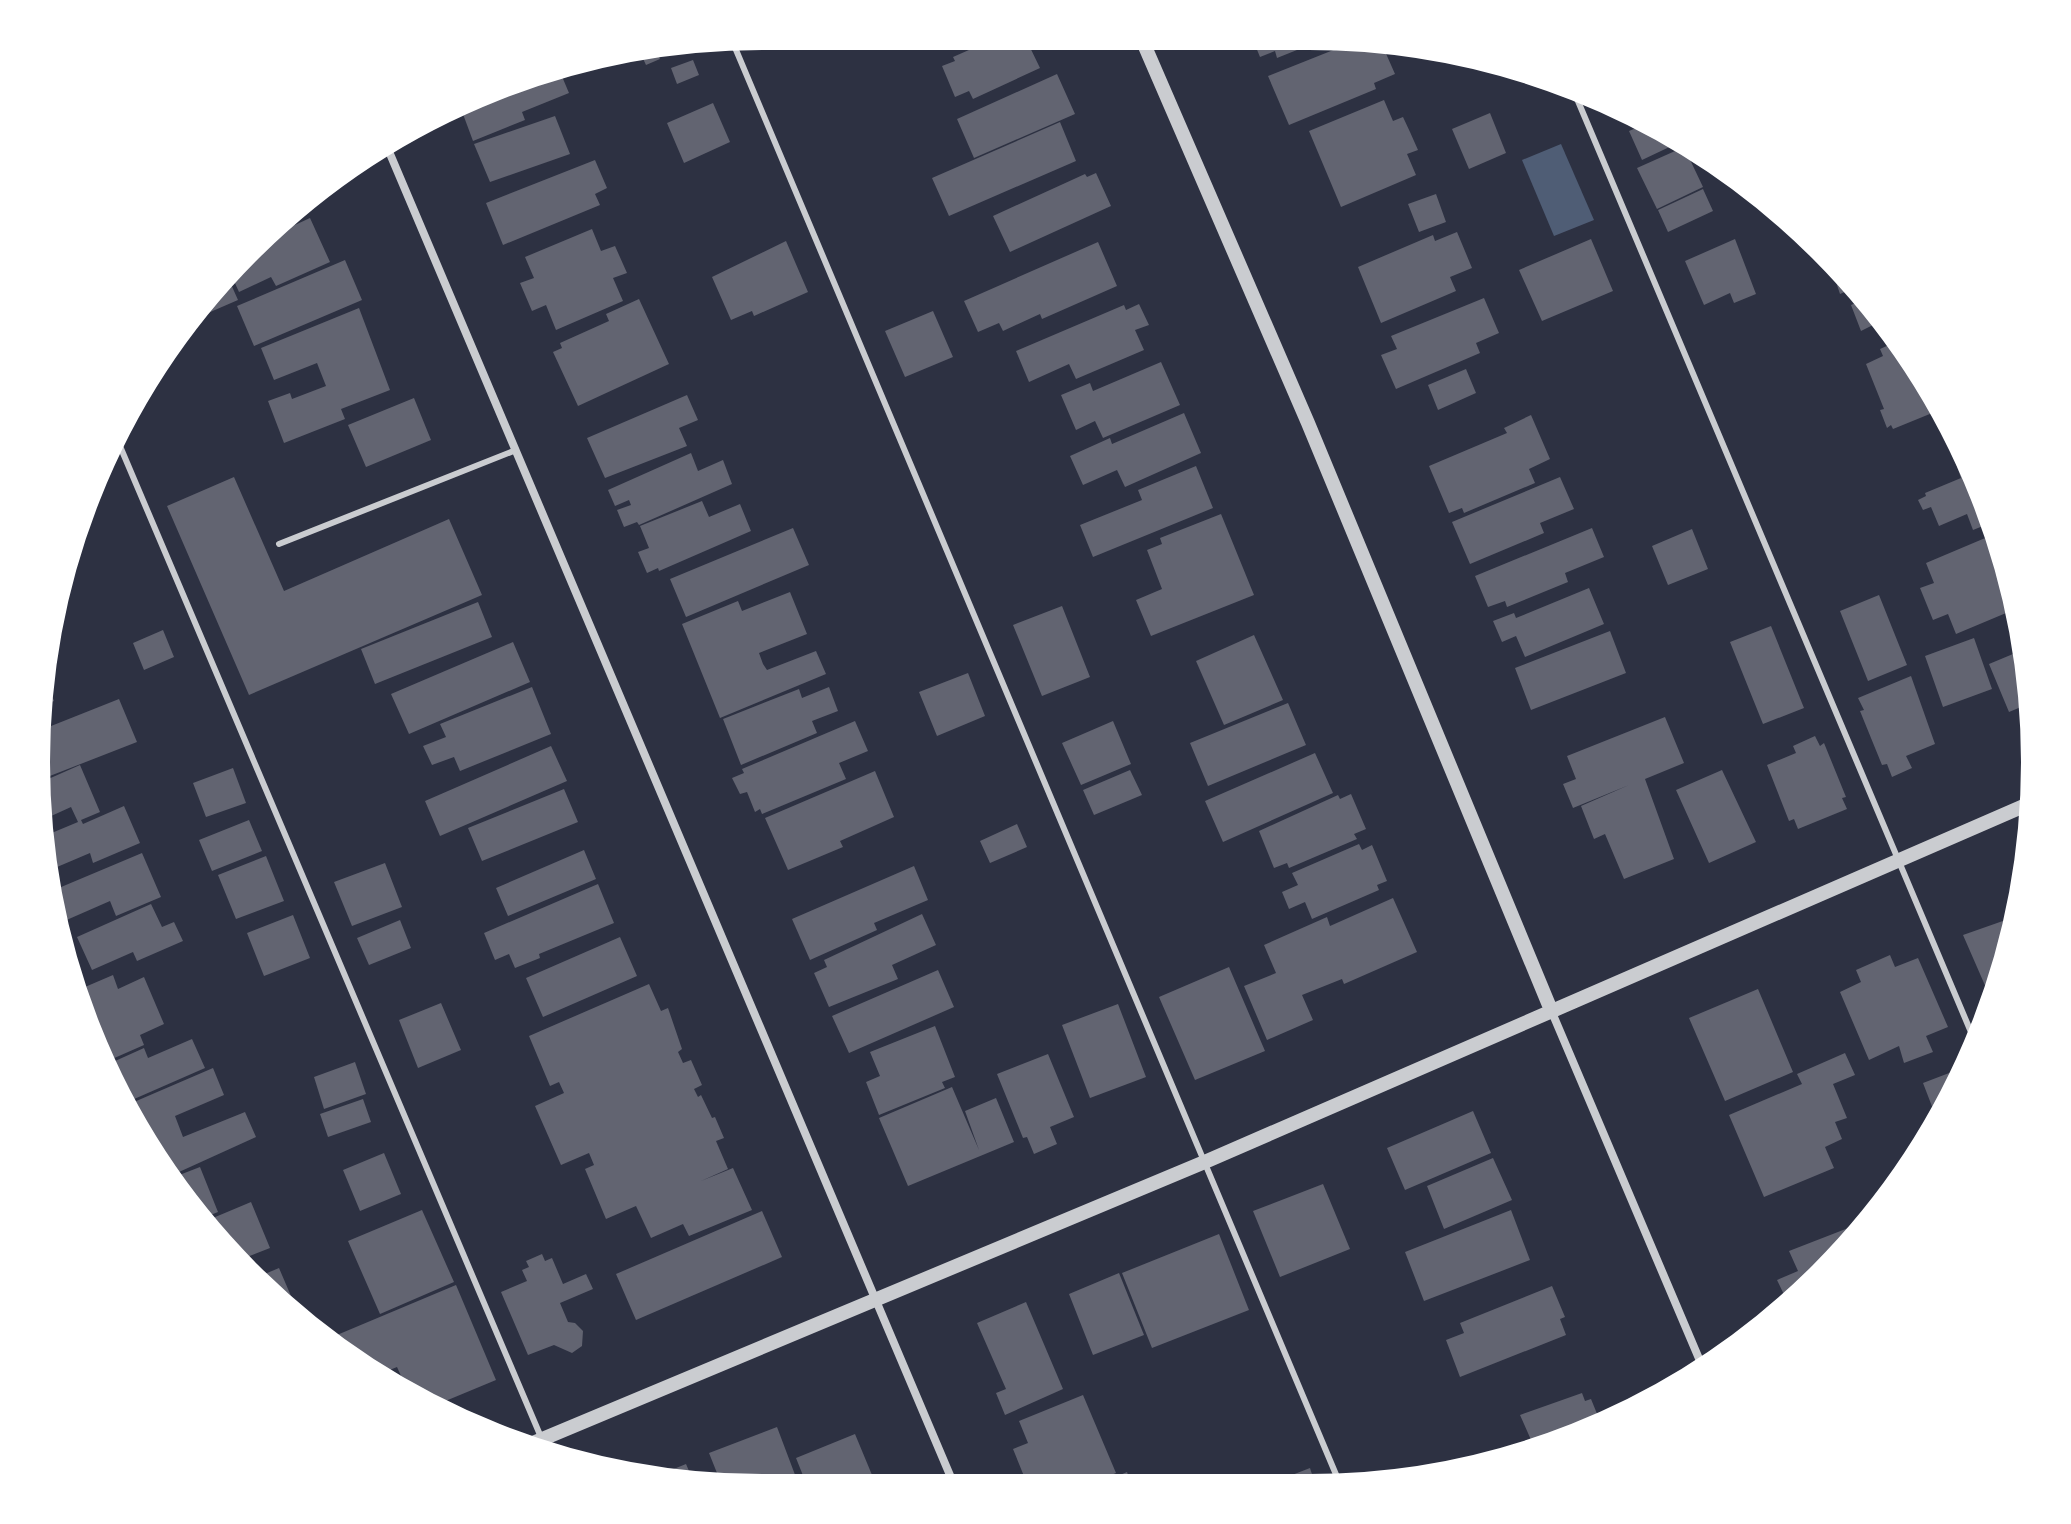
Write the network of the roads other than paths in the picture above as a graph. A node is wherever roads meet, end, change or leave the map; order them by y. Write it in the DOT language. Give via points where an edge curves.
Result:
graph roads {
  1 [pos="1146,48"];
  2 [pos="736,49"];
  3 [pos="1578,100"];
  4 [pos="390,153"];
  5 [pos="121,448"];
  6 [pos="516,450"];
  7 [pos="279,544"];
  8 [pos="2021,807"];
  9 [pos="1899,860"];
  10 [pos="1551,1010"];
  11 [pos="1971,1031"];
  12 [pos="1207,1161"];
  13 [pos="875,1298"];
  14 [pos="1700,1360"];
  15 [pos="541,1440"];
  16 [pos="1336,1475"];
  17 [pos="950,1476"];
  1 -- 10 [label="street" via="1308,423"];
  2 -- 12 [label="lane"];
  3 -- 9 [label="lane"];
  4 -- 6 [label="street"];
  5 -- 15 [label="lane"];
  6 -- 7 [label="lane"];
  6 -- 13 [label="street"];
  8 -- 9 [label="street"];
  9 -- 10 [label="street"];
  9 -- 11 [label="lane"];
  10 -- 12 [label="street"];
  10 -- 14 [label="street"];
  12 -- 13 [label="street"];
  12 -- 16 [label="lane"];
  13 -- 15 [label="street"];
  13 -- 17 [label="street"];
}
